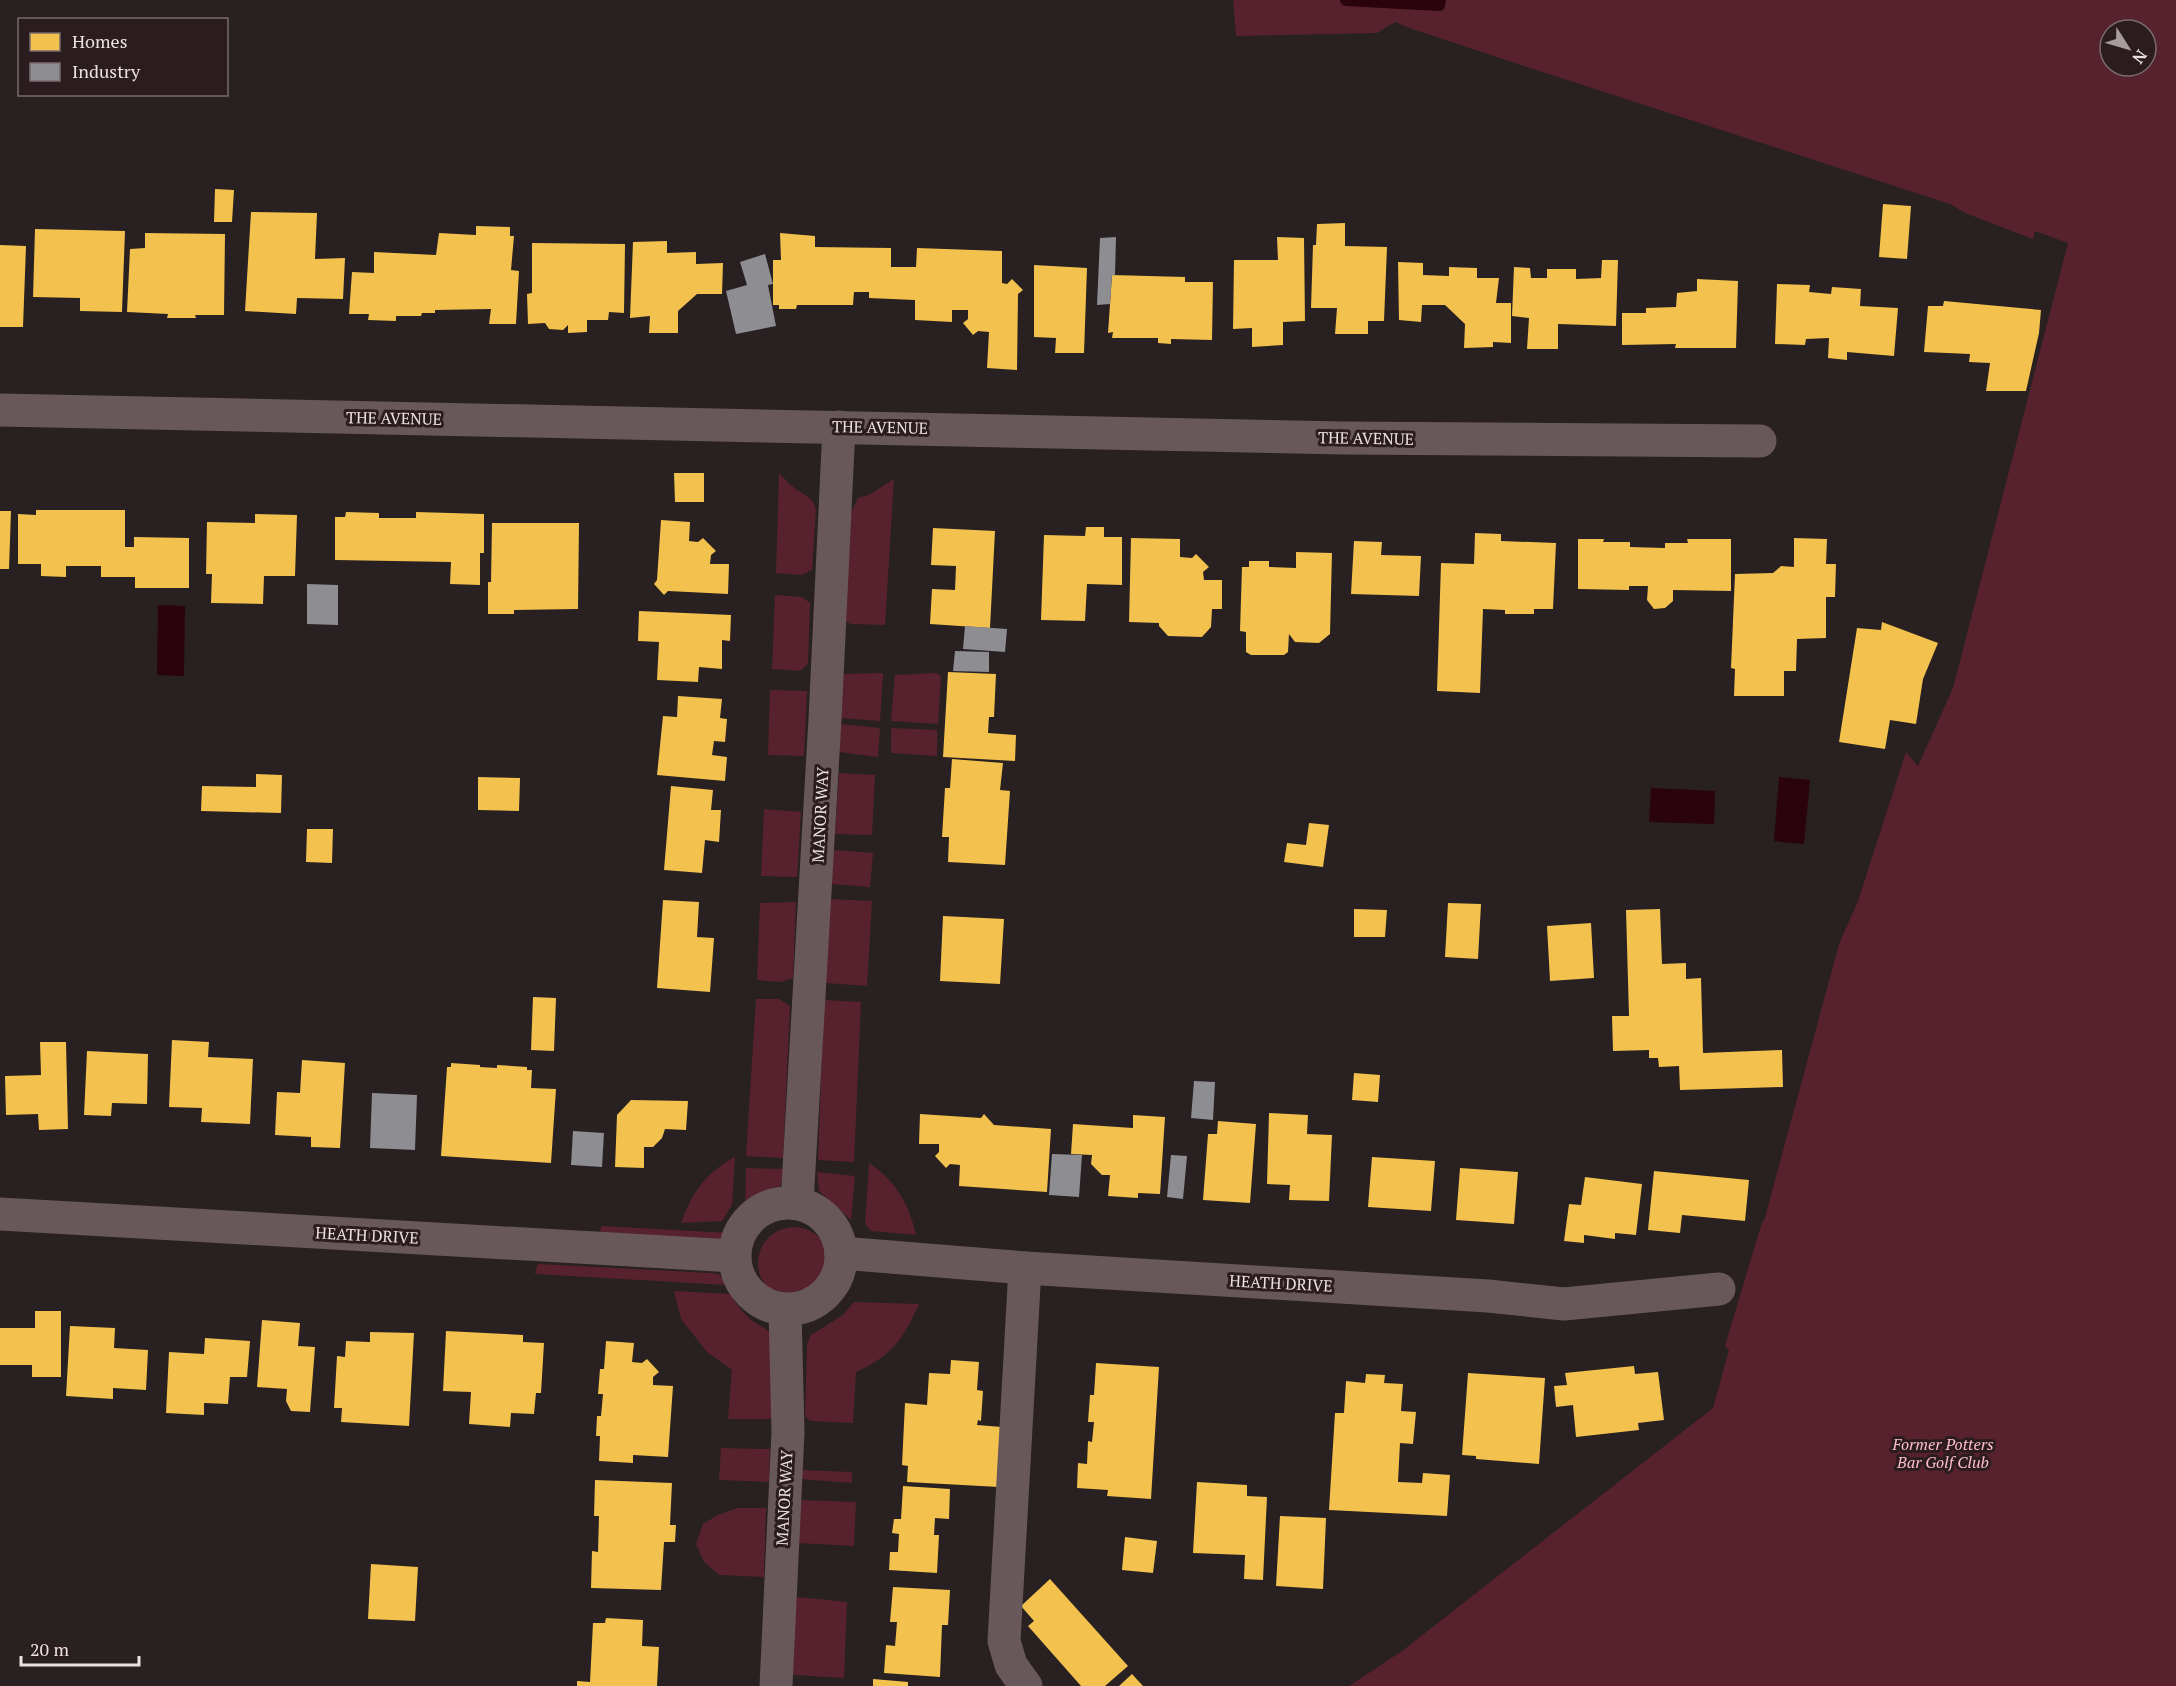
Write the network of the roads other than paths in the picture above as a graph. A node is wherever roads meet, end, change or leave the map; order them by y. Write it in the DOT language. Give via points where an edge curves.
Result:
graph roads {
  1 [pos="0,410"];
  2 [pos="839,427"];
  3 [pos="1760,441"];
  4 [pos="797,1203"];
  5 [pos="0,1214"];
  6 [pos="841,1253"];
  7 [pos="734,1256"];
  8 [pos="1025,1268"];
  9 [pos="1719,1289"];
  10 [pos="785,1310"];
  11 [pos="776,1686"];
  12 [pos="1026,1686"];
  1 -- 2 [label="street, THE AVENUE"];
  2 -- 3 [label="street, THE AVENUE" via="1343,438"];
  2 -- 4 [label="street, MANOR WAY"];
  4 -- 6 [label="street" via="820,1213 831,1224"];
  4 -- 7 [label="street" via="777,1204 751,1217 736,1241"];
  5 -- 7 [label="street, HEATH DRIVE"];
  6 -- 8 [label="street, HEATH DRIVE"];
  6 -- 10 [label="street" via="832,1287 803,1308"];
  7 -- 10 [label="street" via="743,1287 769,1307"];
  8 -- 9 [label="street, HEATH DRIVE" via="1564,1304"];
  8 -- 12 [label="street" via="1004,1641 1011,1665"];
  10 -- 11 [label="street, MANOR WAY" via="788,1432"];
}
